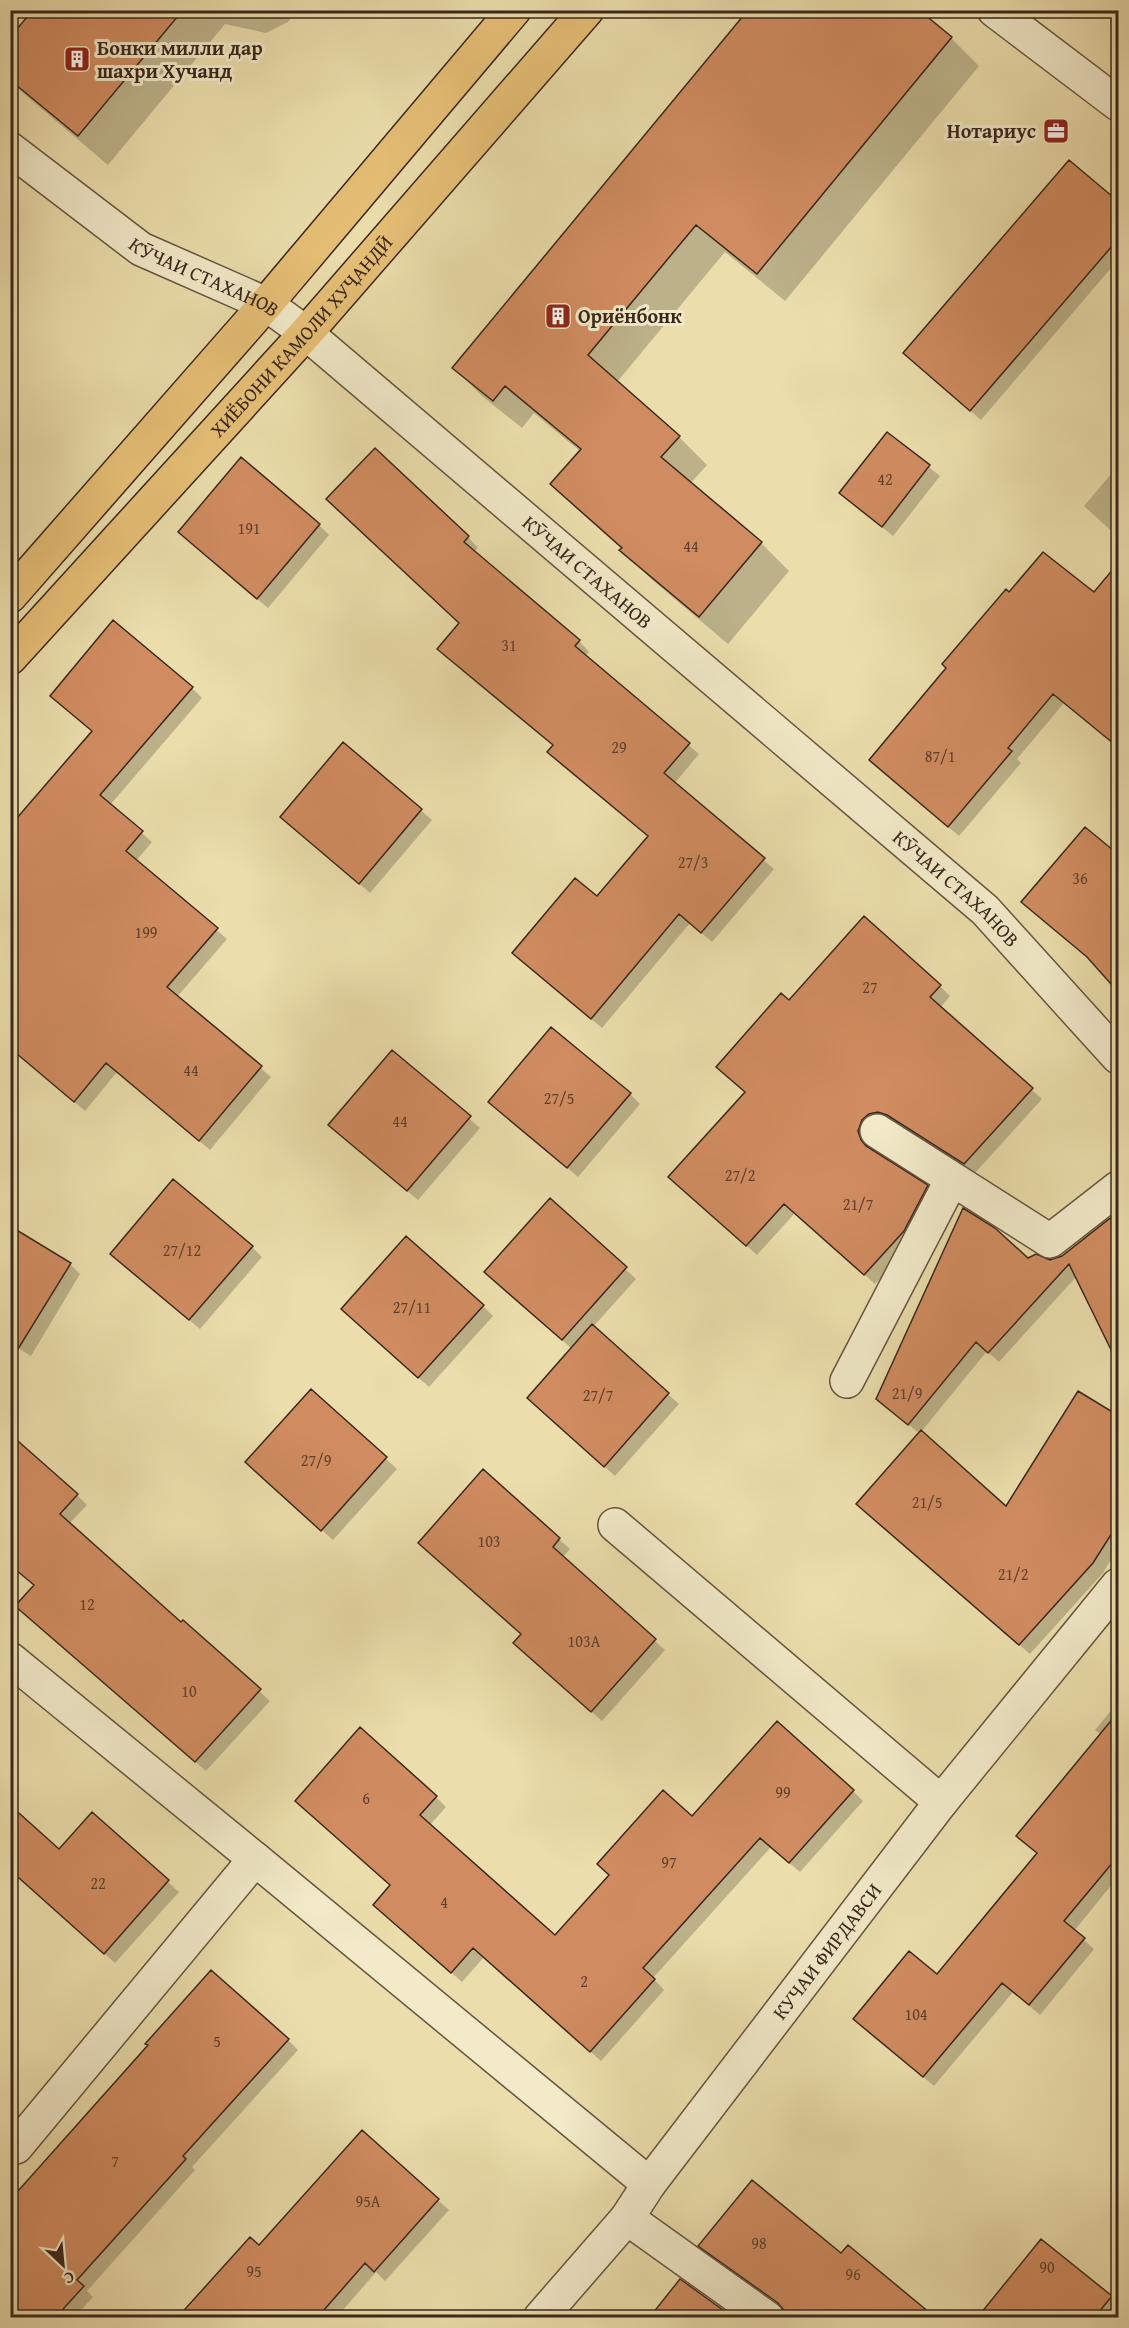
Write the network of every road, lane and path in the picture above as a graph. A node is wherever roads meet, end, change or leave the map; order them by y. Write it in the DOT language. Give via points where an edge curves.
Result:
graph roads {
  1 [pos="514,10"];
  2 [pos="587,10"];
  3 [pos="994,10"];
  4 [pos="1119,104"];
  5 [pos="10,149"];
  6 [pos="266,304"];
  7 [pos="306,333"];
  8 [pos="10,596"];
  9 [pos="10,658"];
  10 [pos="1119,1057"];
  11 [pos="877,1131"];
  12 [pos="952,1179"];
  13 [pos="1119,1188"];
  14 [pos="847,1382"];
  15 [pos="615,1525"];
  16 [pos="1119,1585"];
  17 [pos="10,1659"];
  18 [pos="941,1802"];
  19 [pos="255,1859"];
  20 [pos="12,2147"];
  21 [pos="649,2184"];
  22 [pos="627,2218"];
  23 [pos="540,2318"];
  24 [pos="767,2318"];
  1 -- 6 [label="main road"];
  2 -- 7 [label="main road, ХИЁБОНИ КАМОЛИ ХУҶАНДӢ"];
  3 -- 4 [label="street"];
  5 -- 6 [label="street, КӮЧАИ СТАХАНОВ" via="141,249"];
  6 -- 7 [label="street, КӮЧАИ СТАХАНОВ"];
  6 -- 8 [label="main road"];
  7 -- 9 [label="main road, ХИЁБОНИ КАМОЛИ ХУҶАНДӢ"];
  7 -- 10 [label="street, КӮЧАИ СТАХАНОВ" via="985,910"];
  11 -- 12 [label="street"];
  12 -- 13 [label="street" via="1050,1241"];
  12 -- 14 [label="street"];
  15 -- 18 [label="street"];
  16 -- 18 [label="street, КУЧАИ ФИРДАВСИ"];
  17 -- 19 [label="street"];
  18 -- 21 [label="street, КУЧАИ ФИРДАВСИ"];
  19 -- 20 [label="street"];
  19 -- 21 [label="street"];
  21 -- 22 [label="street, КУЧАИ ФИРДАВСИ"];
  22 -- 23 [label="street, КУЧАИ ФИРДАВСИ"];
  22 -- 24 [label="street"];
}
